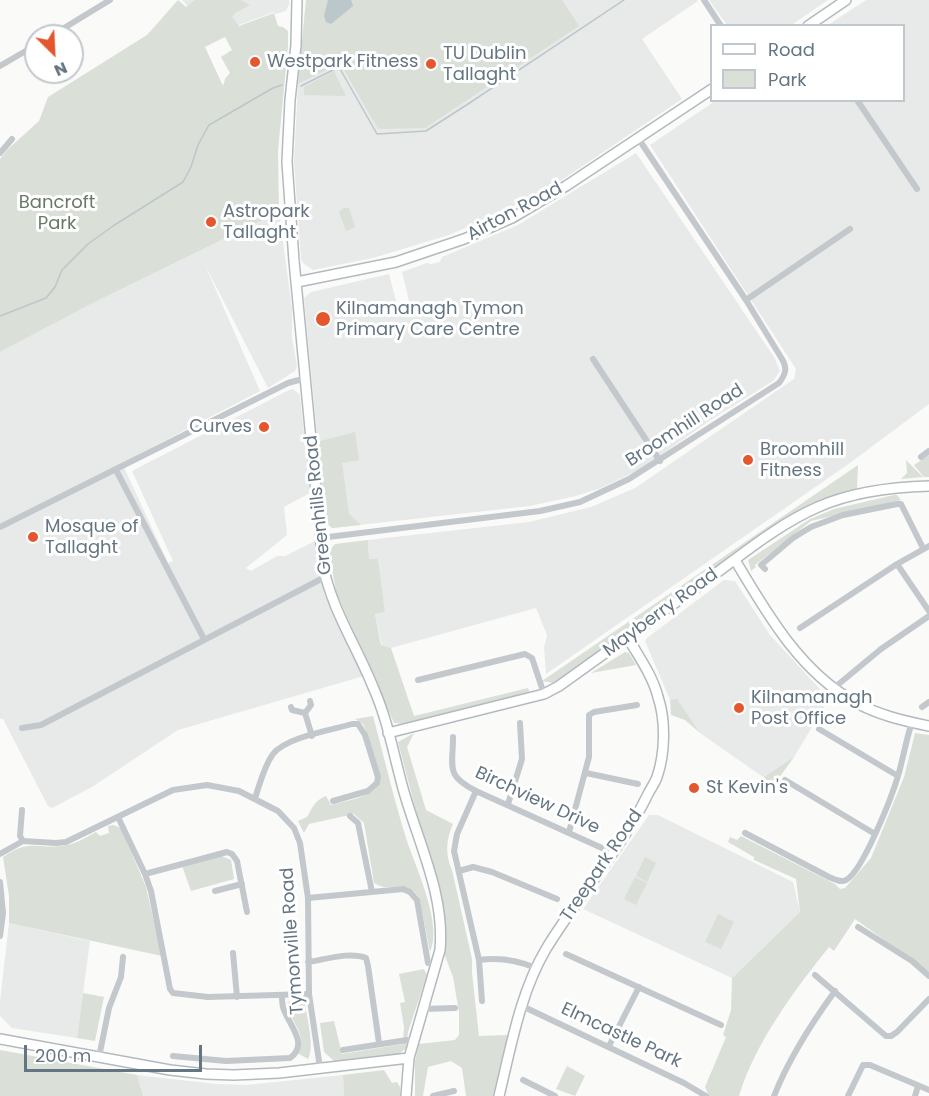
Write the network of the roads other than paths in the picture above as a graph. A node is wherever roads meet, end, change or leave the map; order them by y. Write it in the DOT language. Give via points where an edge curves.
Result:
graph roads {
  1 [pos="110,0"];
  2 [pos="297,0"];
  3 [pos="704,0"];
  4 [pos="846,0"];
  5 [pos="71,24"];
  6 [pos="720,24"];
  7 [pos="811,24"];
  8 [pos="24,52"];
  9 [pos="0,66"];
  10 [pos="710,90"];
  11 [pos="858,102"];
  12 [pos="638,138"];
  13 [pos="12,139"];
  14 [pos="0,153"];
  15 [pos="917,189"];
  16 [pos="850,229"];
  17 [pos="297,282"];
  18 [pos="746,300"];
  19 [pos="593,359"];
  20 [pos="307,378"];
  21 [pos="929,451"];
  22 [pos="921,458"];
  23 [pos="660,460"];
  24 [pos="116,470"];
  25 [pos="929,486"];
  26 [pos="0,527"];
  27 [pos="320,538"];
  28 [pos="926,547"];
  29 [pos="735,560"];
  30 [pos="897,564"];
  31 [pos="765,569"];
  32 [pos="325,576"];
  33 [pos="929,611"];
  34 [pos="929,616"];
  35 [pos="800,627"];
  36 [pos="627,636"];
  37 [pos="204,639"];
  38 [pos="418,680"];
  39 [pos="834,688"];
  40 [pos="544,694"];
  41 [pos="310,701"];
  42 [pos="929,702"];
  43 [pos="637,705"];
  44 [pos="291,707"];
  45 [pos="922,707"];
  46 [pos="305,713"];
  47 [pos="912,722"];
  48 [pos="520,723"];
  49 [pos="929,726"];
  50 [pos="22,728"];
  51 [pos="819,729"];
  52 [pos="388,733"];
  53 [pos="312,736"];
  54 [pos="453,736"];
  55 [pos="586,773"];
  56 [pos="898,776"];
  57 [pos="785,780"];
  58 [pos="638,784"];
  59 [pos="476,791"];
  60 [pos="255,798"];
  61 [pos="333,801"];
  62 [pos="508,804"];
  63 [pos="22,810"];
  64 [pos="350,816"];
  65 [pos="118,817"];
  66 [pos="569,832"];
  67 [pos="745,833"];
  68 [pos="875,834"];
  69 [pos="23,841"];
  70 [pos="613,853"];
  71 [pos="0,854"];
  72 [pos="459,871"];
  73 [pos="145,874"];
  74 [pos="0,882"];
  75 [pos="242,884"];
  76 [pos="215,891"];
  77 [pos="372,892"];
  78 [pos="308,898"];
  79 [pos="557,899"];
  80 [pos="248,912"];
  81 [pos="1,913"];
  82 [pos="858,927"];
  83 [pos="0,936"];
  84 [pos="233,954"];
  85 [pos="566,954"];
  86 [pos="123,957"];
  87 [pos="479,960"];
  88 [pos="308,962"];
  89 [pos="428,963"];
  90 [pos="536,968"];
  91 [pos="815,975"];
  92 [pos="929,976"];
  93 [pos="639,987"];
  94 [pos="835,991"];
  95 [pos="309,994"];
  96 [pos="237,996"];
  97 [pos="282,996"];
  98 [pos="929,999"];
  99 [pos="482,1002"];
  100 [pos="522,1006"];
  101 [pos="455,1008"];
  102 [pos="423,1009"];
  103 [pos="721,1025"];
  104 [pos="0,1039"];
  105 [pos="407,1040"];
  106 [pos="379,1043"];
  107 [pos="609,1046"];
  108 [pos="343,1050"];
  109 [pos="173,1056"];
  110 [pos="99,1057"];
  111 [pos="409,1058"];
  112 [pos="320,1068"];
  113 [pos="523,1080"];
  114 [pos="918,1086"];
  115 [pos="929,1090"];
  116 [pos="454,1091"];
  117 [pos="406,1096"];
  118 [pos="433,1096"];
  119 [pos="499,1096"];
  120 [pos="555,1096"];
  121 [pos="706,1096"];
  122 [pos="774,1096"];
  123 [pos="848,1096"];
  124 [pos="915,1096"];
  1 -- 5 [label="street"];
  2 -- 17 [label="street, Greenhills Road" via="287,134"];
  3 -- 6 [label="street"];
  4 -- 7 [label="street"];
  8 -- 9 [label="street"];
  10 -- 12 [label="street, Airton Road"];
  11 -- 15 [label="street"];
  12 -- 17 [label="street, Airton Road" via="537,204 464,239 396,262"];
  12 -- 18 [label="street, Broomhill Road"];
  13 -- 14 [label="street"];
  16 -- 18 [label="street"];
  17 -- 20 [label="street, Greenhills Road"];
  18 -- 23 [label="street, Broomhill Road" via="783,361 786,374 779,383"];
  19 -- 23 [label="street"];
  20 -- 24 [label="street" via="288,382"];
  20 -- 27 [label="street, Greenhills Road"];
  21 -- 22 [label="street"];
  23 -- 27 [label="street, Broomhill Road" via="580,502 540,511"];
  24 -- 26 [label="street"];
  24 -- 37 [label="street"];
  25 -- 29 [label="street, Mayberry Road" via="862,494 819,507 782,526"];
  27 -- 32 [label="street, Greenhills Road"];
  28 -- 30 [label="street"];
  28 -- 31 [label="street" via="901,504 897,504 811,527 761,565"];
  29 -- 36 [label="street, Mayberry Road"];
  29 -- 39 [label="street" via="785,638"];
  30 -- 33 [label="street"];
  30 -- 35 [label="street"];
  32 -- 37 [label="street"];
  32 -- 52 [label="street, Greenhills Road" via="375,691"];
  34 -- 39 [label="street"];
  36 -- 40 [label="street, Mayberry Road"];
  36 -- 70 [label="street, Treepark Road" via="659,698 661,759 642,807"];
  37 -- 50 [label="street" via="40,725"];
  38 -- 40 [label="street" via="525,654 532,658"];
  39 -- 47 [label="street" via="854,702"];
  40 -- 52 [label="street, Mayberry Road"];
  41 -- 46 [label="street"];
  42 -- 45 [label="street"];
  43 -- 55 [label="street" via="589,715"];
  44 -- 46 [label="street"];
  46 -- 53 [label="street"];
  47 -- 49 [label="street"];
  47 -- 56 [label="street"];
  48 -- 62 [label="street" via="522,759"];
  51 -- 56 [label="street"];
  52 -- 102 [label="street, Greenhills Road" via="439,907 440,951"];
  53 -- 60 [label="street" via="282,745 273,754"];
  53 -- 61 [label="street" via="352,724 358,724 365,735 377,783 368,791"];
  54 -- 59 [label="street, Birchview Drive" via="452,773"];
  55 -- 58 [label="street"];
  55 -- 66 [label="street"];
  56 -- 68 [label="street"];
  57 -- 68 [label="street"];
  59 -- 62 [label="street, Birchview Drive"];
  59 -- 72 [label="street" via="457,834 454,860"];
  60 -- 65 [label="street, Tymonville Road" via="224,788 192,786 173,790"];
  60 -- 78 [label="street, Tymonville Road" via="278,811 294,828"];
  62 -- 66 [label="street, Birchview Drive"];
  63 -- 69 [label="street"];
  64 -- 77 [label="street" via="358,823"];
  65 -- 69 [label="street, Tymonville Road" via="66,842"];
  65 -- 73 [label="street"];
  66 -- 70 [label="street, Birchview Drive"];
  67 -- 68 [label="street" via="841,881 851,876"];
  69 -- 71 [label="street"];
  70 -- 90 [label="street, Treepark Road"];
  72 -- 79 [label="street" via="473,867 492,872"];
  72 -- 87 [label="street"];
  73 -- 75 [label="street" via="227,852 237,861"];
  73 -- 96 [label="street" via="173,993"];
  74 -- 81 [label="street"];
  75 -- 76 [label="street"];
  75 -- 80 [label="street"];
  77 -- 78 [label="street"];
  77 -- 89 [label="street" via="403,889 417,900"];
  78 -- 88 [label="street, Tymonville Road"];
  81 -- 83 [label="street"];
  82 -- 92 [label="street"];
  84 -- 96 [label="street"];
  85 -- 93 [label="street"];
  86 -- 110 [label="street"];
  87 -- 90 [label="street" via="506,959"];
  87 -- 99 [label="street"];
  88 -- 95 [label="street, Tymonville Road"];
  88 -- 106 [label="street" via="366,958"];
  90 -- 100 [label="street, Treepark Road"];
  91 -- 94 [label="street"];
  93 -- 103 [label="street"];
  93 -- 107 [label="street"];
  94 -- 98 [label="street" via="886,1036 897,1032"];
  94 -- 122 [label="street" via="790,1060"];
  95 -- 97 [label="street"];
  95 -- 112 [label="street, Tymonville Road"];
  96 -- 97 [label="street"];
  97 -- 109 [label="street" via="283,1008 297,1035 298,1048 290,1058 226,1061"];
  100 -- 107 [label="street, Elmcastle Park"];
  100 -- 119 [label="street, Treepark Road"];
  101 -- 102 [label="street"];
  102 -- 111 [label="street, Greenhills Road"];
  104 -- 110 [label="street"];
  105 -- 106 [label="street"];
  106 -- 108 [label="street"];
  107 -- 121 [label="street, Elmcastle Park"];
  110 -- 112 [label="street" via="206,1074"];
  111 -- 112 [label="street"];
  111 -- 117 [label="street, Greenhills Road"];
  113 -- 120 [label="street"];
  114 -- 115 [label="street"];
  114 -- 123 [label="street" via="863,1065"];
  114 -- 124 [label="street"];
  116 -- 118 [label="street"];
}
